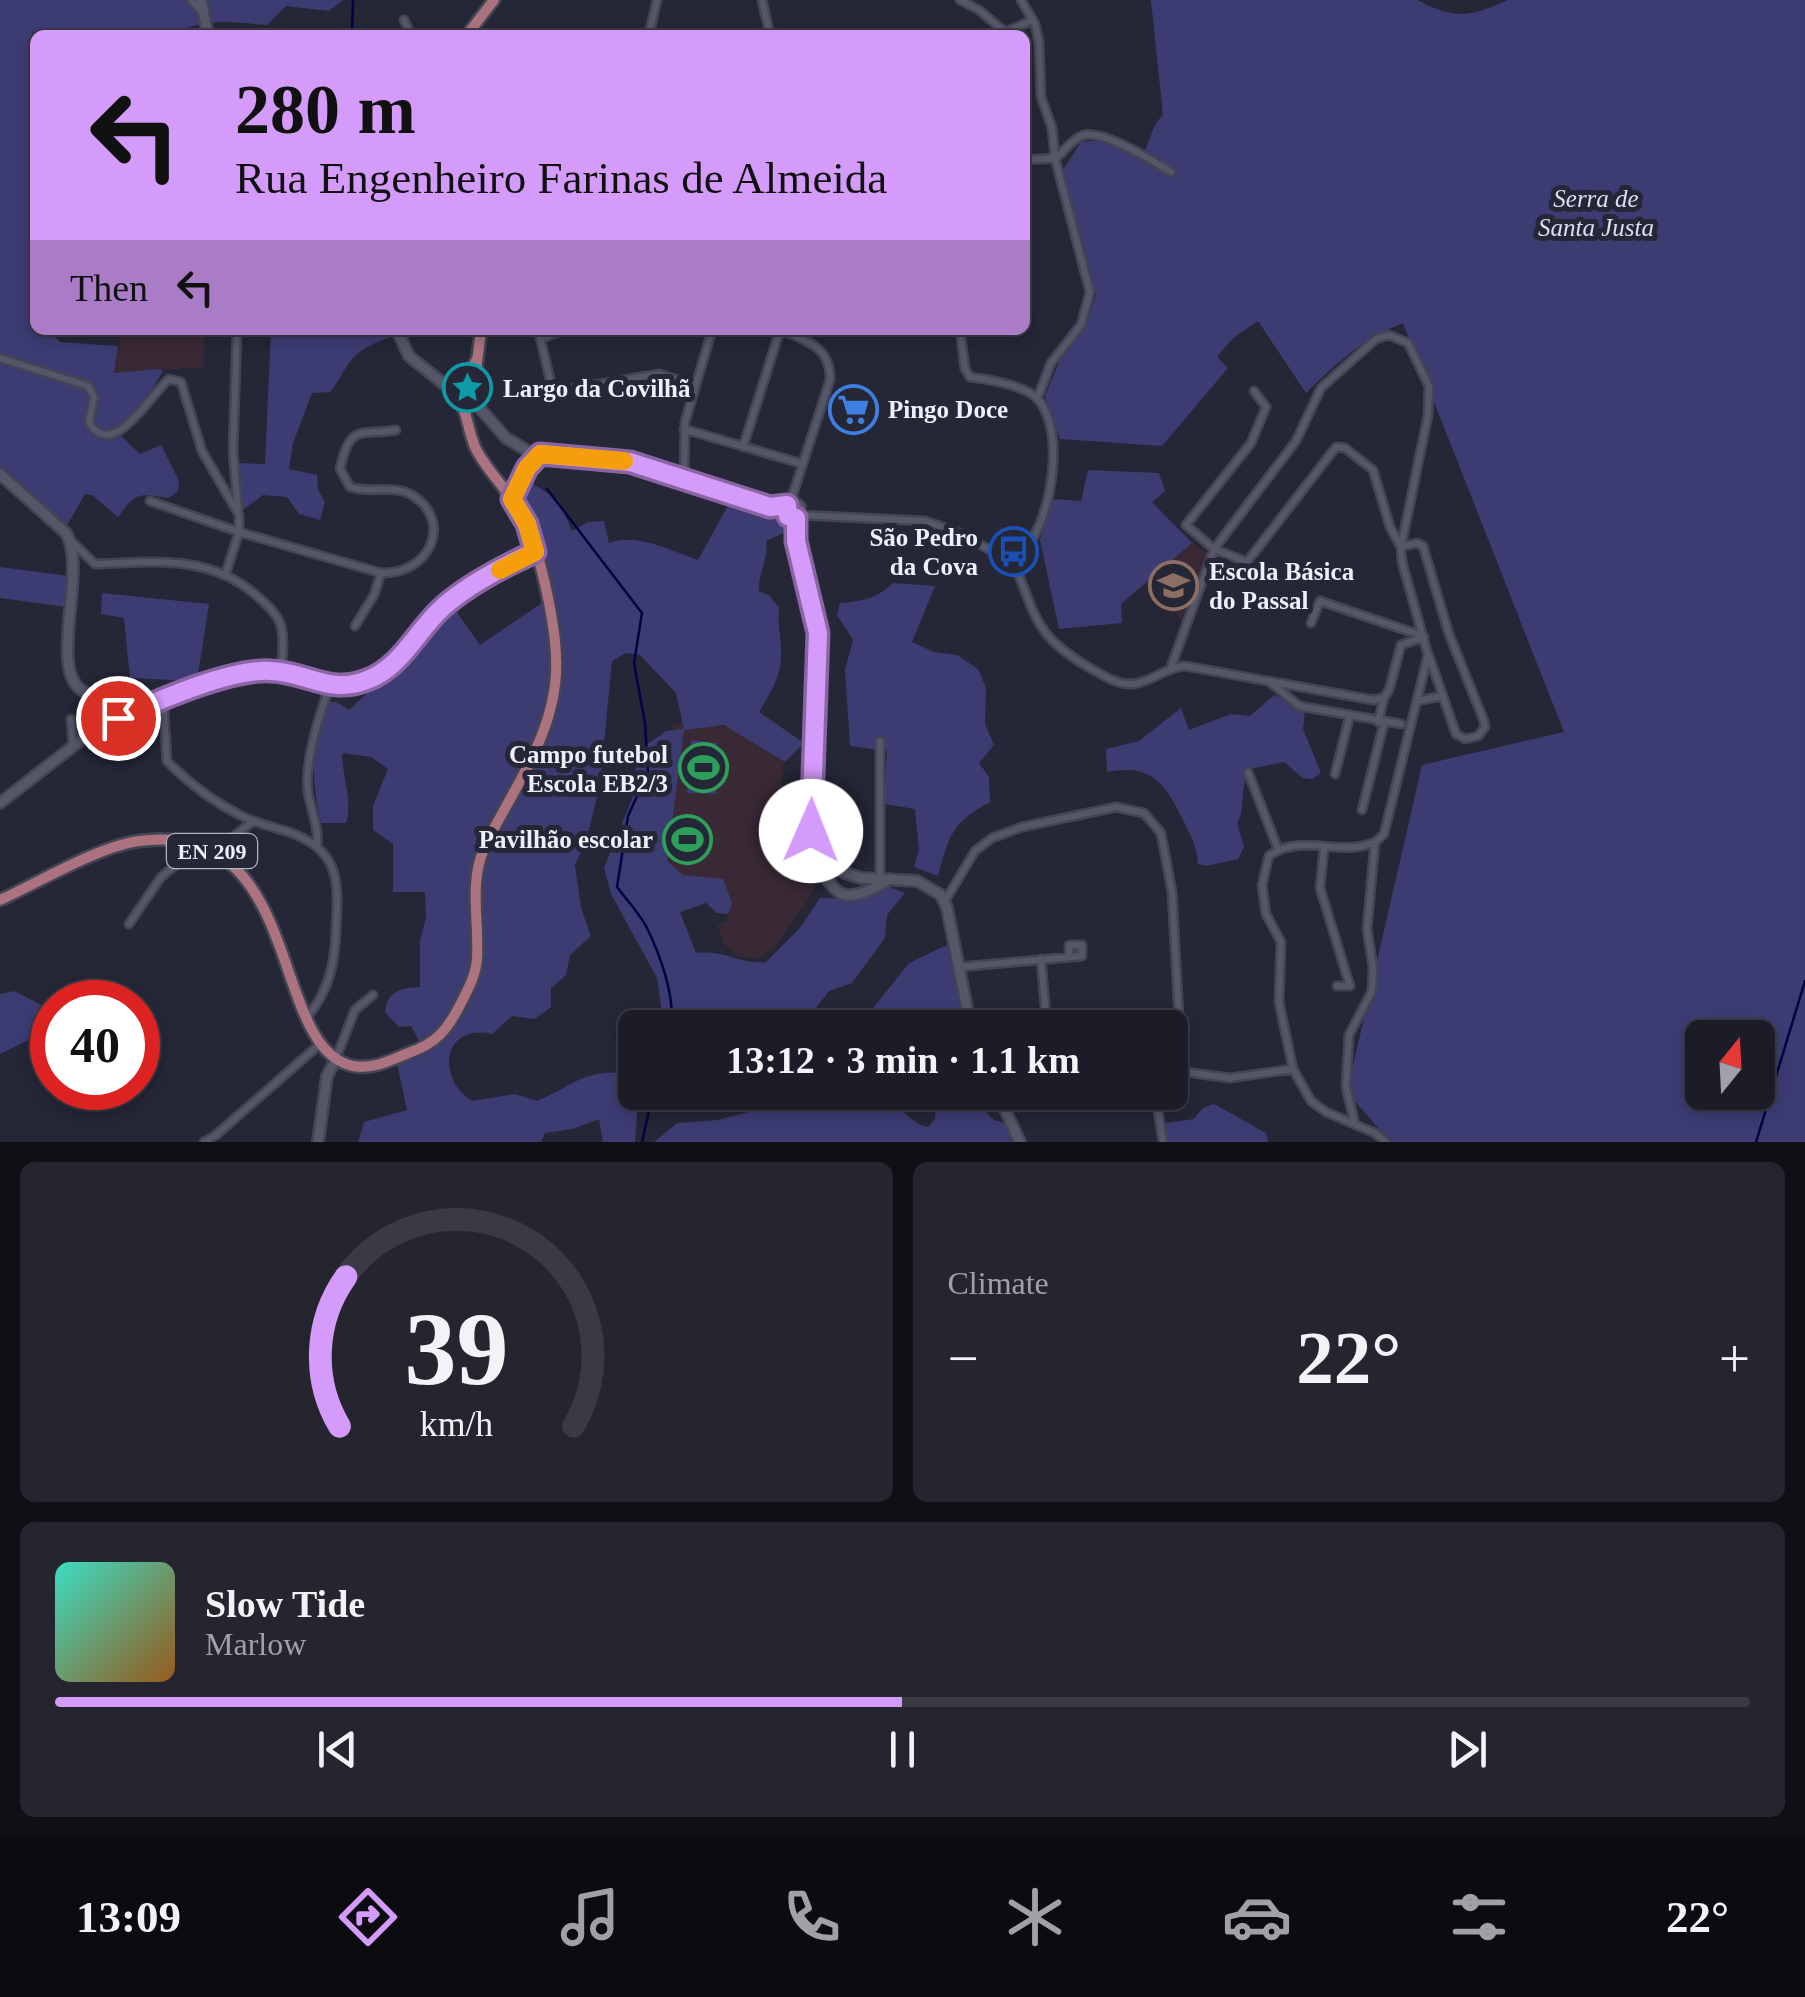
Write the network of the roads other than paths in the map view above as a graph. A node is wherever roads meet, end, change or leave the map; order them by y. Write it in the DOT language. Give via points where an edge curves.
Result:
graph roads {
  1 [pos="192,0"];
  2 [pos="201,0"];
  3 [pos="494,0"];
  4 [pos="658,0"];
  5 [pos="762,0"];
  6 [pos="960,0"];
  7 [pos="1021,0"];
  8 [pos="203,13"];
  9 [pos="404,20"];
  10 [pos="1033,20"];
  11 [pos="207,30"];
  12 [pos="408,30"];
  13 [pos="471,30"];
  14 [pos="650,30"];
  15 [pos="769,30"];
  16 [pos="1003,30"];
  17 [pos="1010,30"];
  18 [pos="1055,158"];
  19 [pos="1030,160"];
  20 [pos="1171,172"];
  21 [pos="237,335"];
  22 [pos="399,335"];
  23 [pos="480,335"];
  24 [pos="544,335"];
  25 [pos="710,335"];
  26 [pos="779,335"];
  27 [pos="794,335"];
  28 [pos="961,335"];
  29 [pos="540,336"];
  30 [pos="0,358"];
  31 [pos="477,359"];
  32 [pos="433,374"];
  33 [pos="462,377"];
  34 [pos="694,384"];
  35 [pos="479,388"];
  36 [pos="1254,392"];
  37 [pos="462,398"];
  38 [pos="1037,399"];
  39 [pos="482,410"];
  40 [pos="684,429"];
  41 [pos="396,430"];
  42 [pos="743,446"];
  43 [pos="540,454"];
  44 [pos="803,464"];
  45 [pos="0,474"];
  46 [pos="684,479"];
  47 [pos="512,499"];
  48 [pos="150,501"];
  49 [pos="793,508"];
  50 [pos="239,515"];
  51 [pos="239,532"];
  52 [pos="72,543"];
  53 [pos="1402,547"];
  54 [pos="1214,548"];
  55 [pos="535,552"];
  56 [pos="1014,563"];
  57 [pos="95,564"];
  58 [pos="75,565"];
  59 [pos="381,572"];
  60 [pos="226,573"];
  61 [pos="1311,623"];
  62 [pos="355,626"];
  63 [pos="1424,636"];
  64 [pos="1428,655"];
  65 [pos="1170,667"];
  66 [pos="282,673"];
  67 [pos="1269,681"];
  68 [pos="330,685"];
  69 [pos="1442,696"];
  70 [pos="1384,698"];
  71 [pos="1417,702"];
  72 [pos="152,703"];
  73 [pos="1350,715"];
  74 [pos="71,720"];
  75 [pos="1381,722"];
  76 [pos="1401,724"];
  77 [pos="880,741"];
  78 [pos="72,746"];
  79 [pos="1248,772"];
  80 [pos="1334,774"];
  81 [pos="0,803"];
  82 [pos="1362,810"];
  83 [pos="253,820"];
  84 [pos="811,831"];
  85 [pos="1376,842"];
  86 [pos="317,846"];
  87 [pos="200,847"];
  88 [pos="1324,848"];
  89 [pos="1278,849"];
  90 [pos="214,852"];
  91 [pos="862,878"];
  92 [pos="880,878"];
  93 [pos="892,878"];
  94 [pos="856,898"];
  95 [pos="0,900"];
  96 [pos="944,902"];
  97 [pos="128,924"];
  98 [pos="1070,956"];
  99 [pos="1041,959"];
  100 [pos="959,967"];
  101 [pos="1337,986"];
  102 [pos="373,995"];
  103 [pos="966,1010"];
  104 [pos="1045,1010"];
  105 [pos="1179,1010"];
  106 [pos="308,1016"];
  107 [pos="320,1044"];
  108 [pos="336,1059"];
  109 [pos="1293,1069"];
  110 [pos="1188,1073"];
  111 [pos="1005,1110"];
  112 [pos="1158,1110"];
  113 [pos="1355,1124"];
  114 [pos="204,1142"];
  115 [pos="318,1142"];
  116 [pos="1020,1142"];
  117 [pos="1163,1142"];
  118 [pos="1386,1142"];
  1 -- 8 [label="street"];
  2 -- 8 [label="street"];
  3 -- 13 [label="main road"];
  4 -- 14 [label="street"];
  5 -- 15 [label="street"];
  6 -- 16 [label="street"];
  7 -- 10 [label="street"];
  8 -- 11 [label="street"];
  9 -- 12 [label="street"];
  10 -- 17 [label="street"];
  10 -- 18 [label="street"];
  18 -- 19 [label="street"];
  18 -- 20 [label="street" via="1091,134"];
  18 -- 38 [label="street" via="1090,292 1081,325 1050,363"];
  21 -- 50 [label="street" via="233,451"];
  22 -- 32 [label="street" via="409,356"];
  23 -- 31 [label="main road"];
  24 -- 29 [label="street"];
  25 -- 34 [label="street"];
  26 -- 42 [label="street"];
  27 -- 44 [label="street" via="816,344 830,366"];
  28 -- 38 [label="street" via="970,377 1001,381"];
  29 -- 34 [label="street" via="553,392 659,374"];
  30 -- 50 [label="street" via="88,386 94,397 89,422 102,434 122,431 164,382 181,382 202,451"];
  31 -- 33 [label="main road"];
  31 -- 35 [label="main road"];
  32 -- 33 [label="street"];
  32 -- 37 [label="street"];
  33 -- 35 [label="main road" via="472,377"];
  33 -- 37 [label="main road" via="456,384"];
  34 -- 40 [label="street"];
  35 -- 37 [label="main road"];
  35 -- 39 [label="street"];
  36 -- 54 [label="street" via="1266,406 1250,443 1186,525"];
  37 -- 39 [label="street"];
  37 -- 47 [label="main road" via="479,454"];
  38 -- 56 [label="street" via="1055,457 1034,538"];
  39 -- 43 [label="street" via="513,444"];
  40 -- 42 [label="street"];
  40 -- 46 [label="street"];
  41 -- 59 [label="street" via="356,435 340,469 350,487 392,488 416,498 430,519 432,540 419,563"];
  42 -- 44 [label="street"];
  43 -- 46 [label="street" via="630,462"];
  43 -- 47 [label="street"];
  44 -- 49 [label="street"];
  45 -- 52 [label="street"];
  46 -- 49 [label="street"];
  47 -- 55 [label="main road"];
  48 -- 51 [label="street"];
  49 -- 56 [label="street" via="818,518 925,521"];
  49 -- 84 [label="street" via="818,633"];
  50 -- 51 [label="street"];
  51 -- 59 [label="street"];
  51 -- 60 [label="street"];
  52 -- 57 [label="street"];
  52 -- 58 [label="street"];
  53 -- 54 [label="street" via="1373,470 1346,448 1336,448 1247,562"];
  53 -- 54 [label="street" via="1429,386 1408,343 1388,335 1321,388 1296,442"];
  53 -- 63 [label="street"];
  53 -- 69 [label="street" via="1422,546 1484,721 1482,732 1465,739 1456,734"];
  54 -- 65 [label="street"];
  55 -- 68 [label="street" via="440,609 383,673 343,688"];
  55 -- 108 [label="main road" via="554,629 554,694 535,754 480,860 472,983 442,1036 427,1046 376,1066"];
  56 -- 65 [label="street" via="1042,632 1060,650 1115,682 1144,682"];
  57 -- 58 [label="street"];
  57 -- 60 [label="street" via="177,561"];
  58 -- 72 [label="street" via="67,652 73,684 86,693"];
  59 -- 62 [label="street"];
  60 -- 66 [label="street" via="273,610 282,637"];
  61 -- 63 [label="street" via="1320,601"];
  63 -- 64 [label="street"];
  63 -- 70 [label="street" via="1401,644"];
  64 -- 69 [label="street"];
  64 -- 71 [label="street"];
  65 -- 67 [label="street"];
  66 -- 68 [label="street"];
  66 -- 72 [label="street" via="242,674"];
  67 -- 70 [label="street"];
  67 -- 73 [label="street" via="1299,706"];
  68 -- 86 [label="street" via="307,788"];
  69 -- 71 [label="street"];
  70 -- 75 [label="street"];
  71 -- 85 [label="street" via="1384,834"];
  72 -- 78 [label="street"];
  72 -- 83 [label="street" via="164,712 167,761"];
  73 -- 75 [label="street"];
  73 -- 80 [label="street"];
  74 -- 78 [label="street"];
  75 -- 76 [label="street"];
  75 -- 82 [label="street"];
  77 -- 92 [label="street"];
  78 -- 81 [label="street"];
  79 -- 89 [label="street"];
  83 -- 86 [label="street"];
  83 -- 90 [label="street"];
  84 -- 91 [label="street" via="827,863"];
  84 -- 94 [label="street" via="826,882"];
  85 -- 88 [label="street" via="1352,850"];
  85 -- 113 [label="street" via="1367,929 1372,992 1349,1035 1346,1087"];
  86 -- 106 [label="street" via="338,880 336,937 327,987"];
  87 -- 90 [label="main road, EN 209"];
  87 -- 95 [label="main road, EN 209" via="171,840 114,847"];
  87 -- 97 [label="street" via="161,876"];
  88 -- 89 [label="street"];
  88 -- 101 [label="street" via="1320,888 1350,986"];
  89 -- 109 [label="street" via="1269,856 1262,885 1280,942 1280,1002"];
  90 -- 106 [label="main road, EN 209" via="232,864 264,908"];
  91 -- 92 [label="street"];
  91 -- 94 [label="street" via="865,889"];
  92 -- 93 [label="street"];
  93 -- 94 [label="street"];
  93 -- 96 [label="street" via="918,881"];
  96 -- 100 [label="street"];
  96 -- 105 [label="street" via="976,850 992,838 1116,807 1144,813 1160,832 1172,892"];
  98 -- 99 [label="street"];
  99 -- 100 [label="street"];
  99 -- 104 [label="street"];
  100 -- 103 [label="street"];
  102 -- 108 [label="street" via="354,1010"];
  106 -- 107 [label="main road, EN 209"];
  107 -- 108 [label="main road, EN 209"];
  107 -- 114 [label="street"];
  108 -- 115 [label="street" via="326,1076"];
  109 -- 110 [label="street" via="1230,1078"];
  109 -- 113 [label="street" via="1311,1101"];
  111 -- 116 [label="street"];
  112 -- 117 [label="street"];
  113 -- 118 [label="street"];
}
